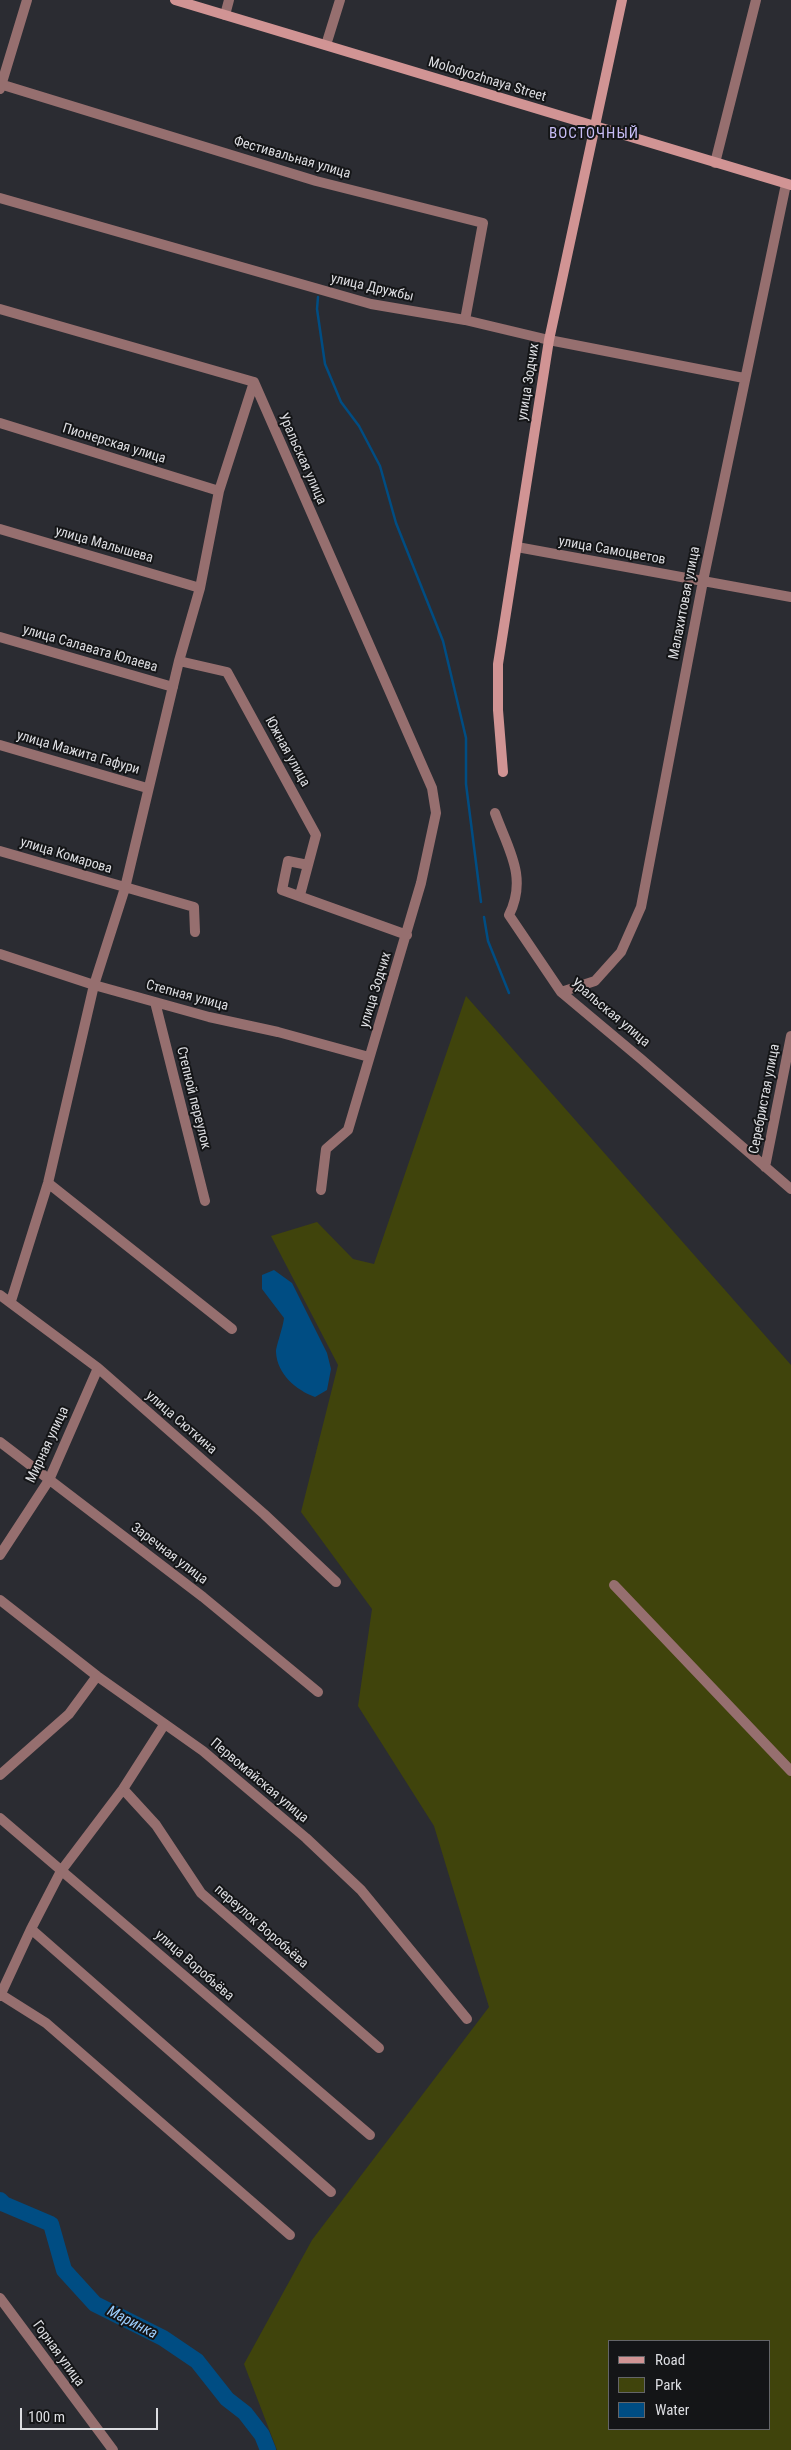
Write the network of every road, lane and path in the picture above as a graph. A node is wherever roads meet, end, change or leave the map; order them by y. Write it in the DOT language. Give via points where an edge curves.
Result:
graph roads {
  1 [pos="27,0"];
  2 [pos="175,0"];
  3 [pos="230,0"];
  4 [pos="340,0"];
  5 [pos="622,0"];
  6 [pos="756,0"];
  7 [pos="225,15"];
  8 [pos="326,45"];
  9 [pos="0,86"];
  10 [pos="595,128"];
  11 [pos="715,163"];
  12 [pos="789,184"];
  13 [pos="0,198"];
  14 [pos="0,310"];
  15 [pos="465,320"];
  16 [pos="549,340"];
  17 [pos="744,378"];
  18 [pos="254,382"];
  19 [pos="0,423"];
  20 [pos="219,491"];
  21 [pos="0,529"];
  22 [pos="517,547"];
  23 [pos="703,581"];
  24 [pos="200,588"];
  25 [pos="791,597"];
  26 [pos="0,637"];
  27 [pos="179,661"];
  28 [pos="173,687"];
  29 [pos="0,745"];
  30 [pos="503,772"];
  31 [pos="147,788"];
  32 [pos="432,788"];
  33 [pos="495,813"];
  34 [pos="0,851"];
  35 [pos="308,865"];
  36 [pos="125,888"];
  37 [pos="300,895"];
  38 [pos="195,932"];
  39 [pos="407,935"];
  40 [pos="0,954"];
  41 [pos="94,985"];
  42 [pos="561,992"];
  43 [pos="155,1002"];
  44 [pos="791,1036"];
  45 [pos="369,1057"];
  46 [pos="765,1166"];
  47 [pos="48,1182"];
  48 [pos="791,1189"];
  49 [pos="320,1190"];
  50 [pos="205,1200"];
  51 [pos="0,1294"];
  52 [pos="11,1301"];
  53 [pos="232,1329"];
  54 [pos="98,1368"];
  55 [pos="0,1442"];
  56 [pos="49,1480"];
  57 [pos="0,1555"];
  58 [pos="336,1582"];
  59 [pos="614,1585"];
  60 [pos="0,1600"];
  61 [pos="97,1676"];
  62 [pos="318,1692"];
  63 [pos="164,1725"];
  64 [pos="791,1771"];
  65 [pos="0,1775"];
  66 [pos="123,1789"];
  67 [pos="0,1818"];
  68 [pos="61,1871"];
  69 [pos="31,1929"];
  70 [pos="0,1995"];
  71 [pos="467,2019"];
  72 [pos="379,2048"];
  73 [pos="370,2135"];
  74 [pos="331,2192"];
  75 [pos="290,2235"];
  76 [pos="0,2298"];
  77 [pos="113,2450"];
  1 -- 9 [label="street"];
  2 -- 7 [label="street, Molodyozhnaya Street"];
  3 -- 7 [label="street"];
  4 -- 8 [label="street"];
  5 -- 10 [label="street, улица Зодчих"];
  6 -- 11 [label="street"];
  7 -- 8 [label="street, Molodyozhnaya Street"];
  8 -- 10 [label="street, Molodyozhnaya Street"];
  9 -- 15 [label="street, Фестивальная улица" via="316,182 483,223"];
  10 -- 11 [label="street, Molodyozhnaya Street"];
  10 -- 16 [label="street, улица Зодчих"];
  11 -- 12 [label="street, Molodyozhnaya Street"];
  12 -- 17 [label="street, Малахитовая улица"];
  13 -- 15 [label="street, улица Дружбы" via="371,304"];
  14 -- 18 [label="street"];
  15 -- 16 [label="street, улица Дружбы"];
  16 -- 17 [label="street, улица Дружбы"];
  16 -- 22 [label="street, улица Зодчих"];
  17 -- 23 [label="street, Малахитовая улица"];
  18 -- 20 [label="street"];
  18 -- 32 [label="street, Уральская улица"];
  19 -- 20 [label="street, Пионерская улица"];
  20 -- 24 [label="street"];
  21 -- 24 [label="street, улица Малышева"];
  22 -- 23 [label="street, улица Самоцветов"];
  22 -- 30 [label="street, улица Зодчих" via="498,664"];
  23 -- 25 [label="street, улица Самоцветов"];
  23 -- 42 [label="street, Малахитовая улица" via="641,907 621,952 595,981"];
  24 -- 27 [label="street"];
  26 -- 28 [label="street, улица Салавата Юлаева"];
  27 -- 28 [label="street"];
  27 -- 35 [label="street, Южная улица" via="227,672 316,835"];
  28 -- 31 [label="street"];
  29 -- 31 [label="street, улица Мажита Гафури"];
  31 -- 36 [label="street"];
  32 -- 39 [label="street, улица Зодчих" via="436,813"];
  33 -- 42 [label="street, Уральская улица" via="517,872 517,898 509,915"];
  34 -- 36 [label="street, улица Комарова"];
  35 -- 37 [label="street, Южная улица"];
  35 -- 37 [label="street" via="288,861 282,890"];
  36 -- 38 [label="street, улица Комарова" via="194,907"];
  36 -- 41 [label="street"];
  37 -- 39 [label="street"];
  39 -- 45 [label="street, улица Зодчих"];
  40 -- 41 [label="street, Степная улица"];
  41 -- 43 [label="street, Степная улица"];
  41 -- 47 [label="street"];
  42 -- 46 [label="street, Уральская улица"];
  43 -- 45 [label="street, Степная улица"];
  43 -- 50 [label="street, Степной переулок"];
  44 -- 46 [label="street, Серебристая улица"];
  45 -- 49 [label="street, улица Зодчих" via="348,1130 326,1149"];
  46 -- 48 [label="street, Уральская улица"];
  47 -- 52 [label="street"];
  47 -- 53 [label="street"];
  51 -- 52 [label="street, улица Сюткина"];
  52 -- 54 [label="street, улица Сюткина"];
  54 -- 56 [label="street, Мирная улица"];
  54 -- 58 [label="street, улица Сюткина"];
  55 -- 56 [label="street, Заречная улица"];
  56 -- 57 [label="street, Мирная улица"];
  56 -- 62 [label="street, Заречная улица" via="203,1598"];
  59 -- 64 [label="street"];
  60 -- 61 [label="street, Первомайская улица"];
  61 -- 63 [label="street, Первомайская улица"];
  61 -- 65 [label="street" via="69,1714"];
  63 -- 66 [label="street"];
  63 -- 71 [label="street, Первомайская улица" via="203,1751 306,1838 361,1890"];
  66 -- 68 [label="street"];
  66 -- 72 [label="street, переулок Воробьёва" via="156,1826 202,1893"];
  67 -- 68 [label="street, улица Воробьёва"];
  68 -- 69 [label="street"];
  68 -- 73 [label="street, улица Воробьёва"];
  69 -- 70 [label="street"];
  69 -- 74 [label="street"];
  70 -- 75 [label="street" via="46,2023"];
  76 -- 77 [label="street, Горная улица"];
}
